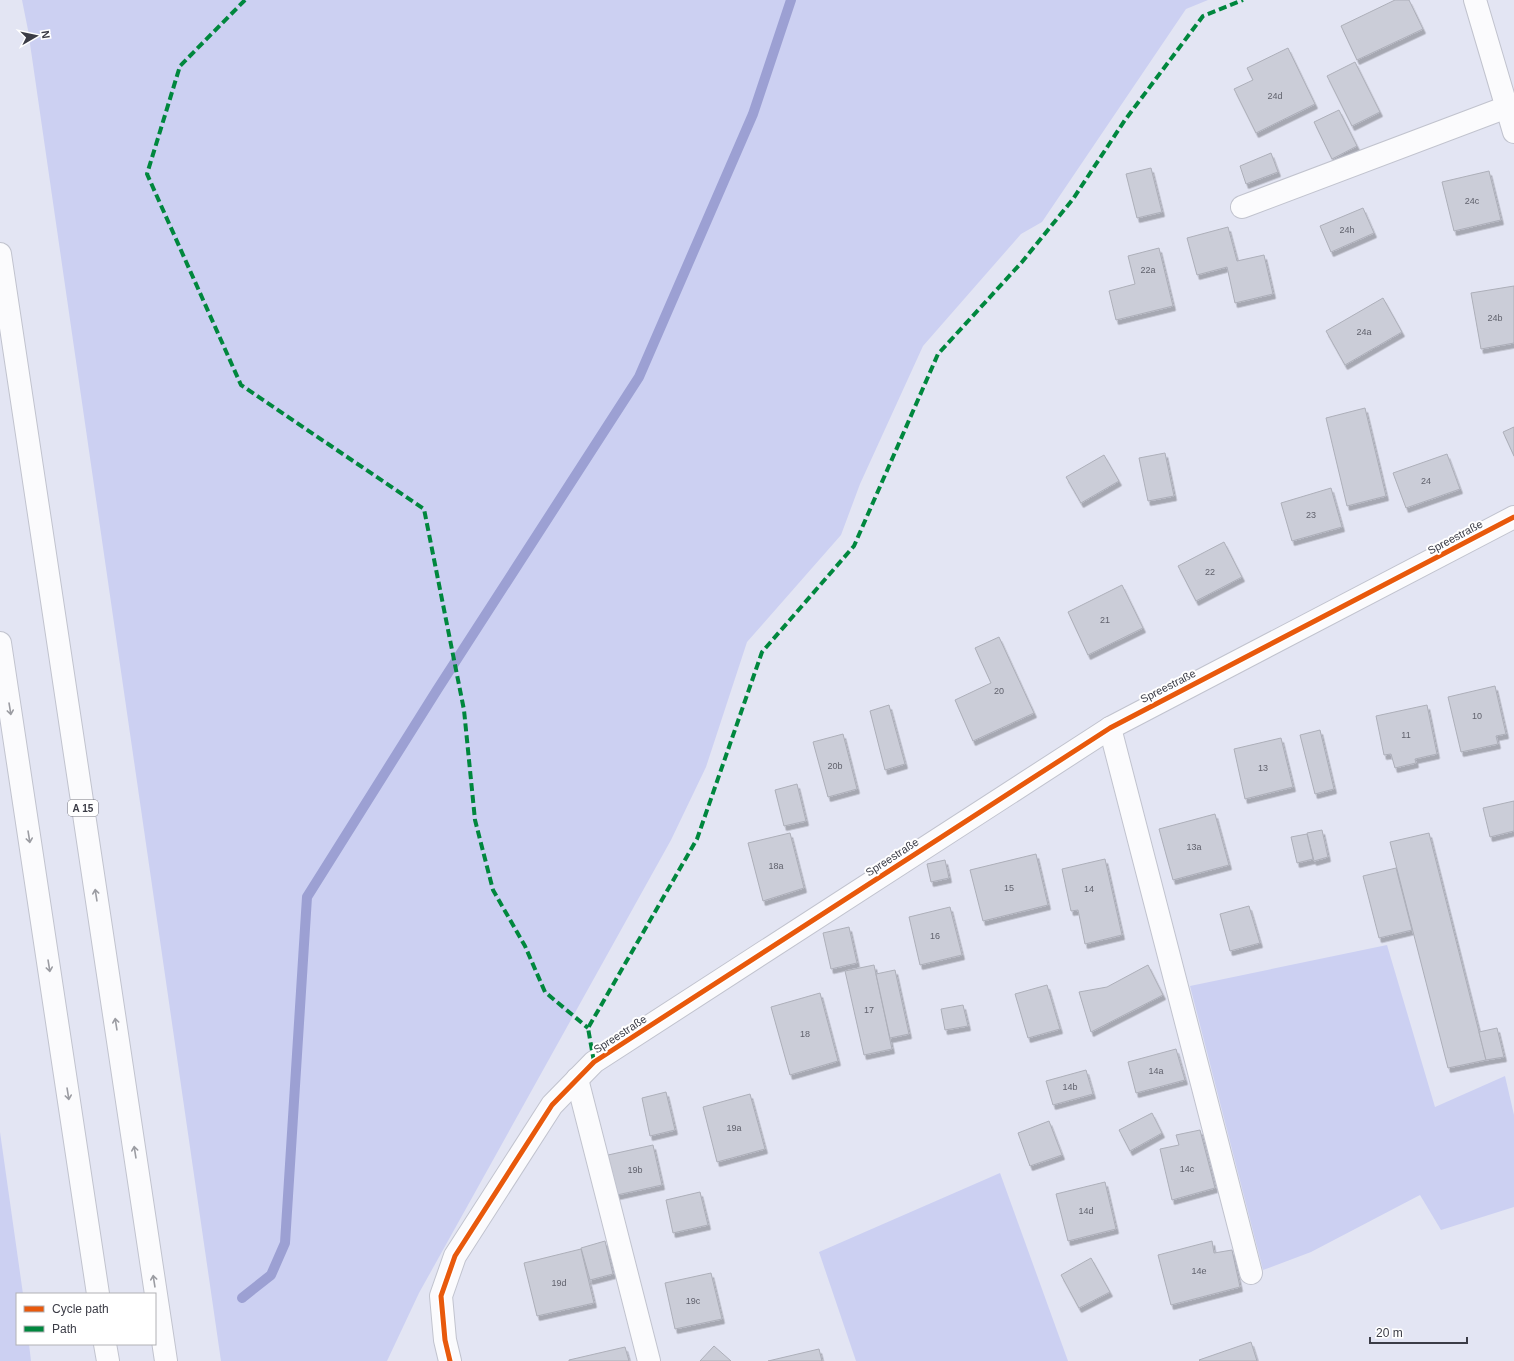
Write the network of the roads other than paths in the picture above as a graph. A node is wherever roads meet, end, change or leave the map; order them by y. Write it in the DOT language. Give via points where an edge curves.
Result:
graph roads {
  1 [pos="1475,0"];
  2 [pos="1507,107"];
  3 [pos="1514,132"];
  4 [pos="1242,207"];
  5 [pos="0,254"];
  6 [pos="1514,518"];
  7 [pos="0,642"];
  8 [pos="1110,728"];
  9 [pos="577,1079"];
  10 [pos="1251,1273"];
  11 [pos="98,1293"];
  12 [pos="156,1293"];
  13 [pos="156,1294"];
  14 [pos="105,1345"];
  15 [pos="108,1361"];
  16 [pos="166,1361"];
  17 [pos="450,1361"];
  18 [pos="649,1361"];
  1 -- 2 [label="main road"];
  2 -- 3 [label="main road"];
  2 -- 4 [label="main road"];
  12 -- 5 [label="main road, A 15, one-way"];
  6 -- 8 [label="main road, Spreestraße"];
  7 -- 11 [label="main road, one-way"];
  8 -- 9 [label="main road, Spreestraße" via="594,1062"];
  8 -- 10 [label="main road"];
  9 -- 17 [label="main road, Spreestraße" via="552,1105 455,1256 441,1296 445,1340"];
  9 -- 18 [label="main road"];
  16 -- 13 [label="main road, A 15, one-way"];
  14 -- 15 [label="main road"];
}
